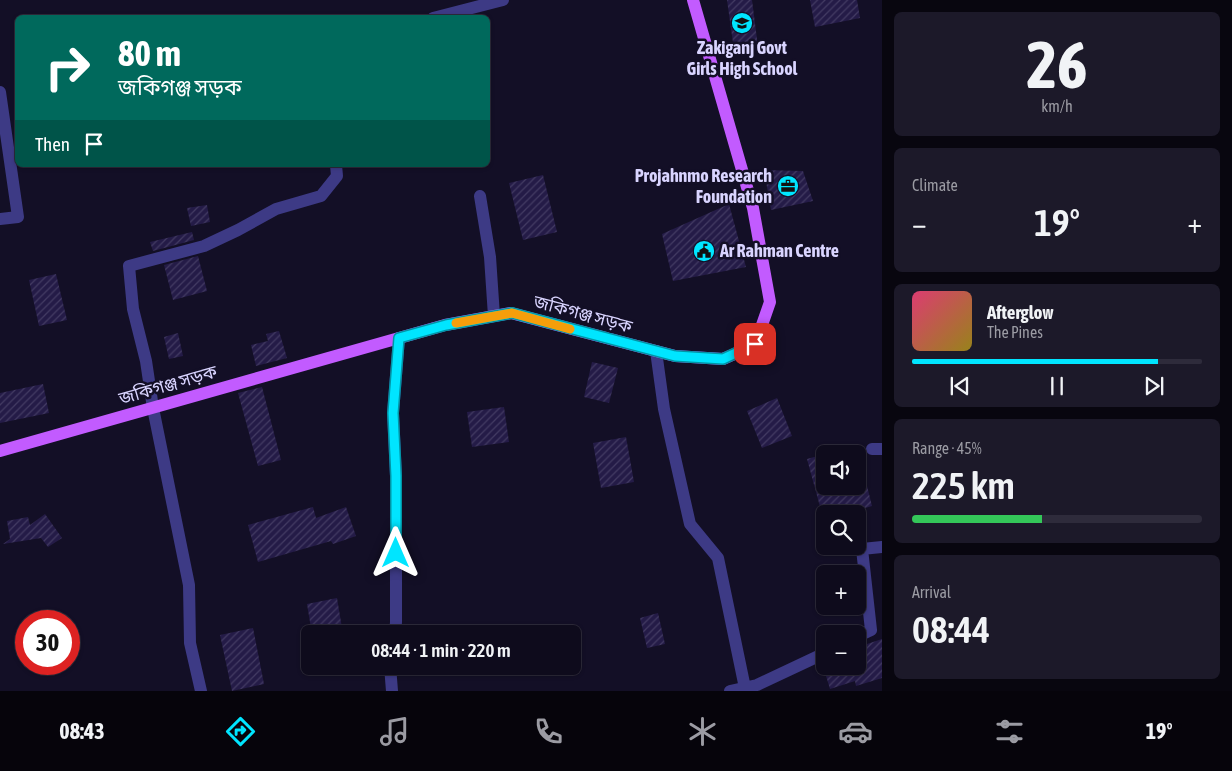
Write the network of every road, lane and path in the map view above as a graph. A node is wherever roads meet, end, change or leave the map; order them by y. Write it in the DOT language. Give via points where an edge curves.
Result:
graph roads {
  1 [pos="502,0"];
  2 [pos="693,0"];
  3 [pos="445,15"];
  4 [pos="0,92"];
  5 [pos="336,167"];
  6 [pos="480,196"];
  7 [pos="0,219"];
  8 [pos="494,316"];
  9 [pos="399,338"];
  10 [pos="656,351"];
  11 [pos="153,408"];
  12 [pos="0,451"];
  13 [pos="882,546"];
  14 [pos="396,625"];
  15 [pos="866,632"];
  16 [pos="816,657"];
  17 [pos="391,675"];
  18 [pos="745,688"];
  19 [pos="201,691"];
  20 [pos="392,691"];
  21 [pos="730,691"];
  1 -- 3 [label="street"];
  2 -- 10 [label="main road, জকিগঞ্জ সড়ক" via="753,208 770,302 755,344 723,359 675,356"];
  4 -- 7 [label="street" via="18,217"];
  5 -- 11 [label="street" via="338,176 320,196 276,209 204,246 129,266 133,309 146,360"];
  6 -- 8 [label="street" via="490,257"];
  8 -- 9 [label="main road, জকিগঞ্জ সড়ক"];
  8 -- 10 [label="main road, জকিগঞ্জ সড়ক" via="512,313"];
  9 -- 11 [label="main road, জকিগঞ্জ সড়ক"];
  9 -- 14 [label="street" via="393,413"];
  10 -- 18 [label="street" via="664,408 690,524 718,558"];
  11 -- 12 [label="main road, জকিগঞ্জ সড়ক"];
  11 -- 19 [label="street" via="189,585 190,643"];
  13 -- 15 [label="street" via="862,549 871,630"];
  16 -- 18 [label="street"];
  17 -- 20 [label="street"];
  18 -- 21 [label="street"];
}
